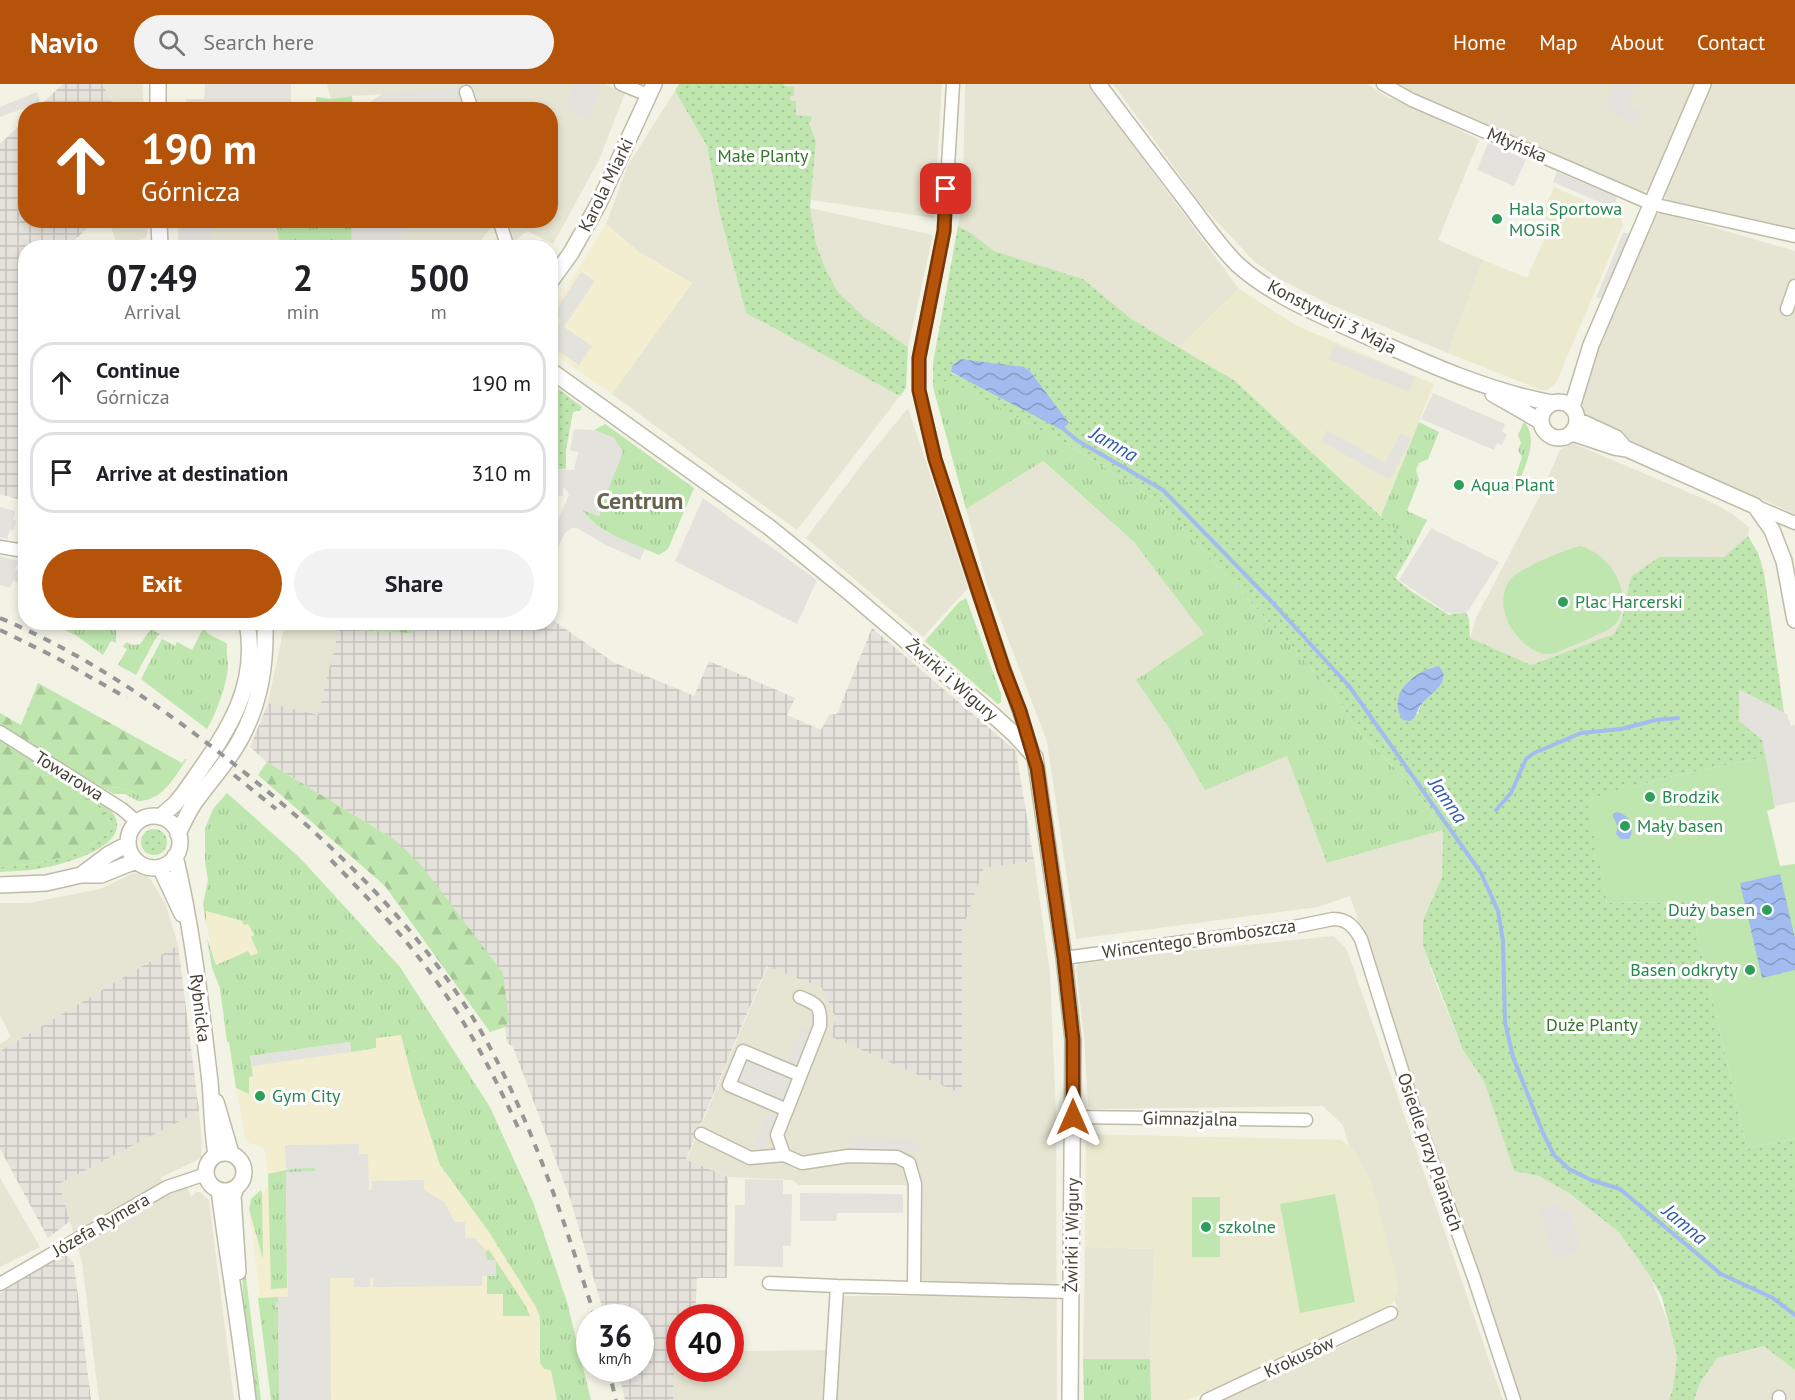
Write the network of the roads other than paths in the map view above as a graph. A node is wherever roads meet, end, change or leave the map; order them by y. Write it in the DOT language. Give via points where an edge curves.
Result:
graph roads {
  1 [pos="158,84"];
  2 [pos="621,84"];
  3 [pos="952,84"];
  4 [pos="1098,84"];
  5 [pos="1383,84"];
  6 [pos="1703,84"];
  7 [pos="651,89"];
  8 [pos="466,92"];
  9 [pos="158,102"];
  10 [pos="469,102"];
  11 [pos="1652,204"];
  12 [pos="1795,236"];
  13 [pos="558,271"];
  14 [pos="1795,286"];
  15 [pos="1787,309"];
  16 [pos="558,376"];
  17 [pos="1474,382"];
  18 [pos="1567,413"];
  19 [pos="1540,421"];
  20 [pos="1755,506"];
  21 [pos="1795,523"];
  22 [pos="0,547"];
  23 [pos="18,550"];
  24 [pos="1795,620"];
  25 [pos="248,630"];
  26 [pos="265,630"];
  27 [pos="0,732"];
  28 [pos="1035,757"];
  29 [pos="160,817"];
  30 [pos="137,822"];
  31 [pos="178,834"];
  32 [pos="128,844"];
  33 [pos="175,856"];
  34 [pos="136,861"];
  35 [pos="160,867"];
  36 [pos="81,875"];
  37 [pos="0,885"];
  38 [pos="1333,919"];
  39 [pos="190,930"];
  40 [pos="1064,958"];
  41 [pos="800,997"];
  42 [pos="800,1075"];
  43 [pos="786,1110"];
  44 [pos="1073,1117"];
  45 [pos="1306,1120"];
  46 [pos="701,1134"];
  47 [pos="223,1154"];
  48 [pos="784,1155"];
  49 [pos="206,1174"];
  50 [pos="236,1188"];
  51 [pos="219,1190"];
  52 [pos="769,1283"];
  53 [pos="0,1284"];
  54 [pos="837,1287"];
  55 [pos="914,1288"];
  56 [pos="1071,1292"];
  57 [pos="1391,1313"];
  58 [pos="238,1314"];
  59 [pos="248,1400"];
  60 [pos="830,1400"];
  61 [pos="1070,1400"];
  62 [pos="1207,1400"];
  63 [pos="1514,1400"];
  1 -- 9 [label="street"];
  2 -- 7 [label="street"];
  3 -- 28 [label="street" via="944,231 919,358 919,390 935,459"];
  4 -- 17 [label="street, Konstytucji 3 Maja" via="1238,264 1310,310"];
  5 -- 11 [label="street, Młyńska"];
  6 -- 11 [label="street"];
  7 -- 13 [label="street, Karola Miarki" via="599,203"];
  8 -- 10 [label="street"];
  11 -- 12 [label="street, Młyńska"];
  11 -- 18 [label="street" via="1591,345"];
  14 -- 15 [label="street"];
  16 -- 28 [label="street, Żwirki i Wigury" via="784,539 992,714"];
  17 -- 18 [label="street, Konstytucji 3 Maja"];
  17 -- 19 [label="street, Konstytucji 3 Maja"];
  18 -- 19 [label="street" via="1545,407"];
  18 -- 19 [label="street, Konstytucji 3 Maja" via="1560,439 1546,434"];
  18 -- 20 [label="street, Konstytucji 3 Maja" via="1614,447 1627,449"];
  20 -- 21 [label="street"];
  20 -- 24 [label="street" via="1772,530 1784,561"];
  22 -- 23 [label="street"];
  25 -- 29 [label="street" via="251,656 248,675 234,716 184,793"];
  26 -- 31 [label="street" via="262,682 250,720"];
  27 -- 30 [label="street, Towarowa"];
  28 -- 40 [label="street, Żwirki i Wigury"];
  29 -- 30 [label="street"];
  29 -- 31 [label="street" via="168,820"];
  30 -- 32 [label="street" via="128,836"];
  31 -- 33 [label="street"];
  32 -- 34 [label="street"];
  32 -- 36 [label="street"];
  33 -- 35 [label="street"];
  33 -- 39 [label="street, Rybnicka"];
  34 -- 35 [label="street"];
  34 -- 36 [label="street" via="101,875"];
  35 -- 39 [label="street, Rybnicka"];
  36 -- 37 [label="street" via="46,884"];
  38 -- 40 [label="street, Wincentego Bromboszcza"];
  38 -- 63 [label="street, Osiedle przy Plantach" via="1350,924 1361,939 1417,1118"];
  39 -- 47 [label="street, Rybnicka" via="210,1085 220,1113"];
  40 -- 44 [label="street, Żwirki i Wigury" via="1073,1040"];
  41 -- 42 [label="street" via="817,1005 821,1012 820,1026"];
  42 -- 43 [label="street"];
  42 -- 43 [label="street" via="743,1052 729,1085"];
  43 -- 48 [label="street" via="777,1135"];
  44 -- 45 [label="street, Gimnazjalna"];
  44 -- 56 [label="street, Żwirki i Wigury"];
  46 -- 48 [label="street" via="750,1158"];
  47 -- 49 [label="street" via="208,1163"];
  47 -- 50 [label="street" via="239,1158 245,1171"];
  48 -- 55 [label="street" via="802,1164 848,1156 897,1157 909,1163 915,1184"];
  49 -- 51 [label="street" via="210,1184"];
  49 -- 53 [label="street, Józefa Rymera" via="167,1187"];
  50 -- 51 [label="street"];
  50 -- 58 [label="street" via="233,1197"];
  51 -- 58 [label="street"];
  52 -- 54 [label="street"];
  54 -- 55 [label="street"];
  54 -- 60 [label="street"];
  55 -- 56 [label="street"];
  56 -- 61 [label="street, Żwirki i Wigury"];
  57 -- 62 [label="street, Krokusów"];
  58 -- 59 [label="street"];
}
